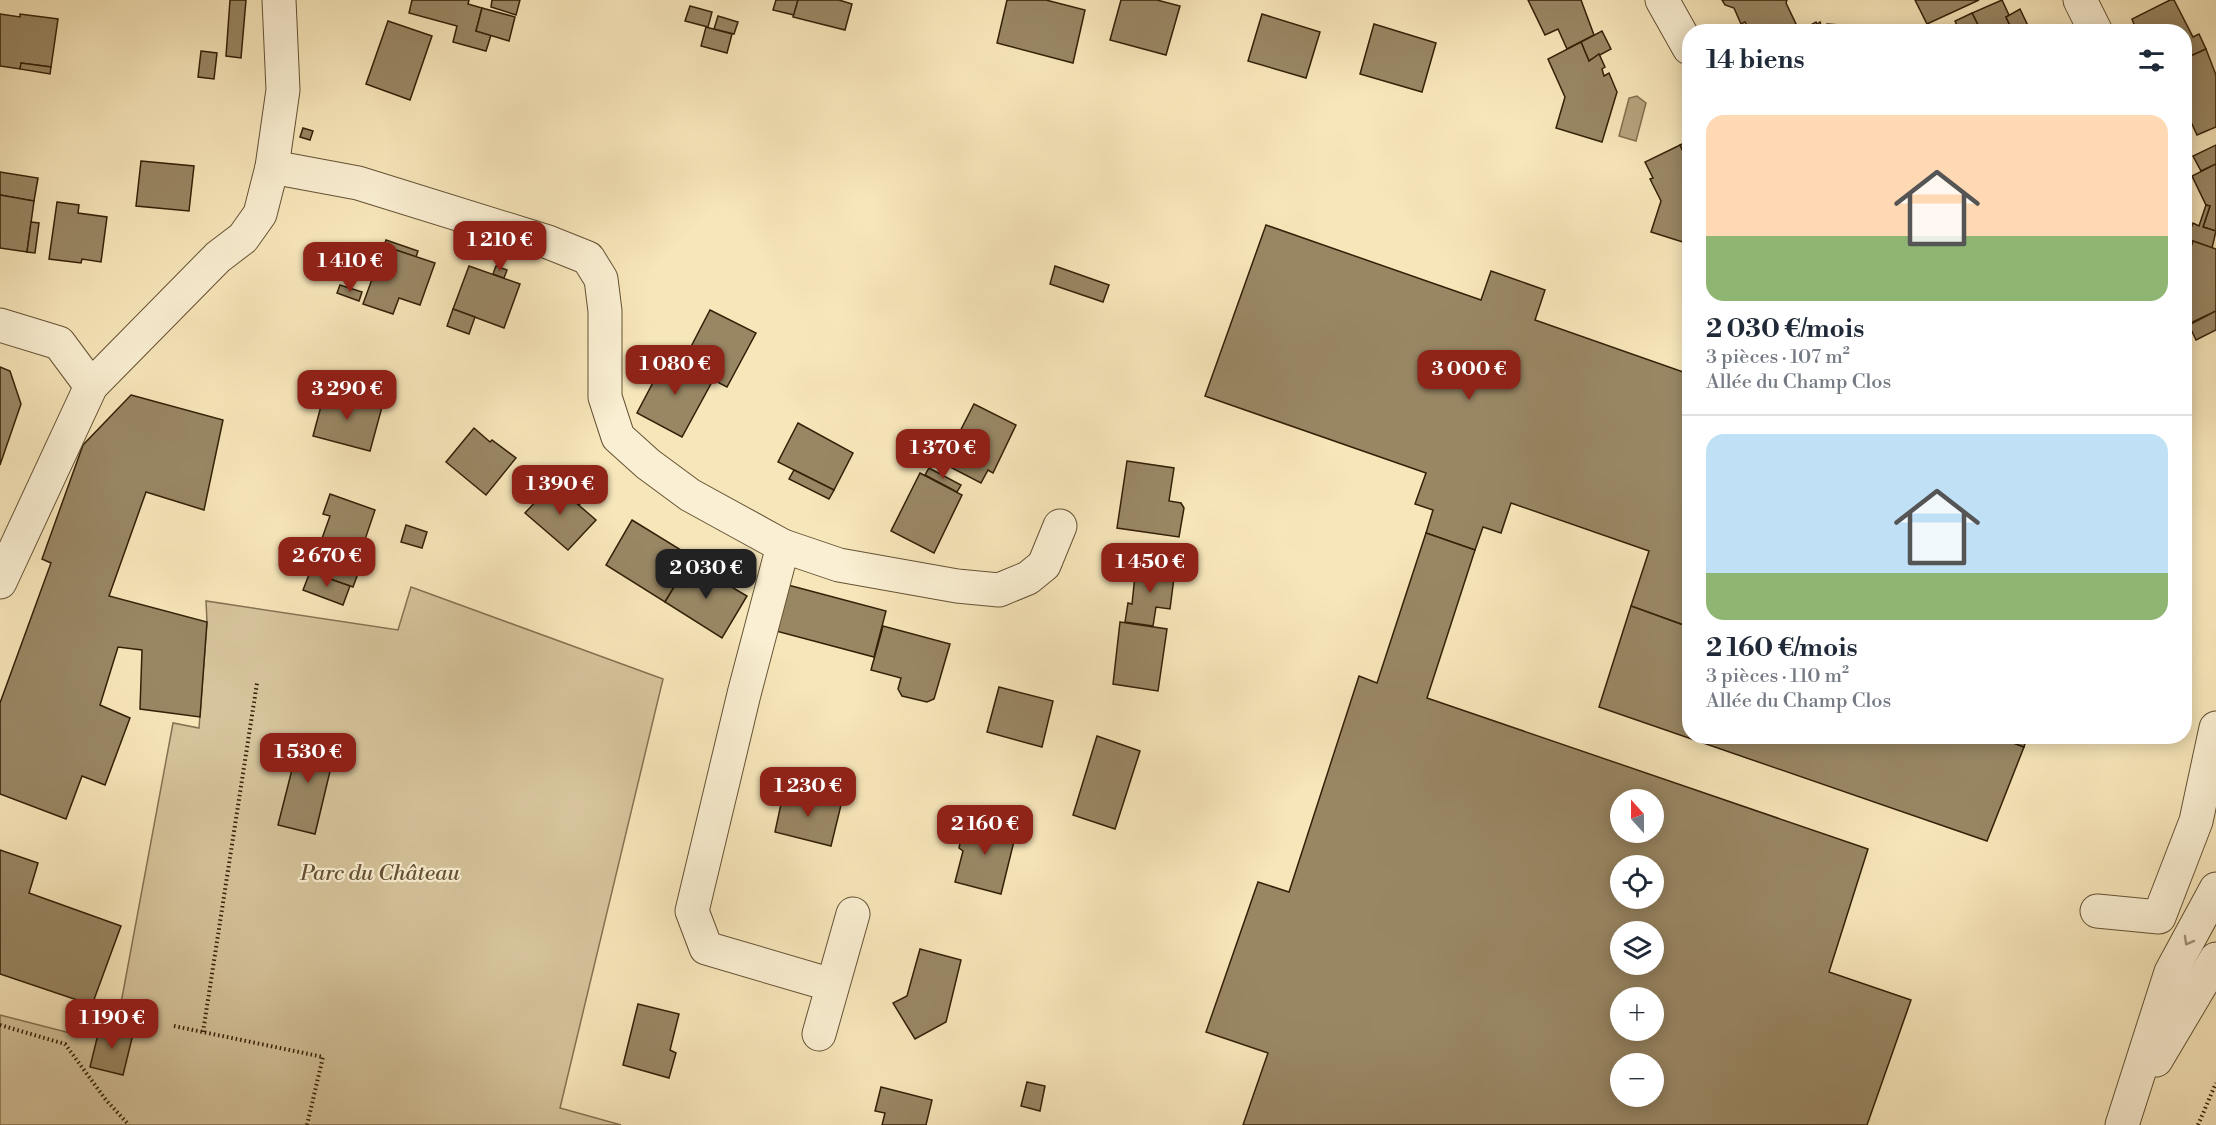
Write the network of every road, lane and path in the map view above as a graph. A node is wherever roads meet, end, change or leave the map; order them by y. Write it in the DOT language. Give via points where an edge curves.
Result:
graph roads {
  1 [pos="279,0"];
  2 [pos="1662,0"];
  3 [pos="2080,0"];
  4 [pos="2092,24"];
  5 [pos="1682,36"];
  6 [pos="272,167"];
  7 [pos="0,326"];
  8 [pos="91,386"];
  9 [pos="1060,526"];
  10 [pos="783,546"];
  11 [pos="0,582"];
  12 [pos="257,684"];
  13 [pos="2216,728"];
  14 [pos="2216,890"];
  15 [pos="2097,911"];
  16 [pos="853,914"];
  17 [pos="2216,959"];
  18 [pos="832,986"];
  19 [pos="0,1025"];
  20 [pos="174,1026"];
  21 [pos="203,1032"];
  22 [pos="819,1034"];
  23 [pos="2216,1083"];
  24 [pos="2124,1118"];
  25 [pos="129,1125"];
  26 [pos="307,1125"];
  27 [pos="2198,1125"];
  1 -- 6 [label="street" via="283,90"];
  2 -- 5 [label="street"];
  3 -- 4 [label="street"];
  6 -- 8 [label="street" via="260,214 243,238 218,257"];
  6 -- 10 [label="street" via="358,183 588,258 601,279 605,398 618,437 690,495"];
  7 -- 8 [label="street" via="59,343"];
  8 -- 11 [label="street"];
  9 -- 10 [label="street" via="1044,565 1028,578 999,590 839,565"];
  10 -- 18 [label="street" via="692,911 706,948"];
  12 -- 21 [label="path"];
  13 -- 15 [label="street" via="2196,821 2159,917"];
  14 -- 24 [label="street, one-way" via="2170,972"];
  16 -- 18 [label="street"];
  17 -- 24 [label="street"];
  18 -- 22 [label="street"];
  19 -- 25 [label="path" via="66,1044"];
  20 -- 21 [label="path"];
  21 -- 26 [label="path" via="322,1057"];
  23 -- 27 [label="path"];
}
